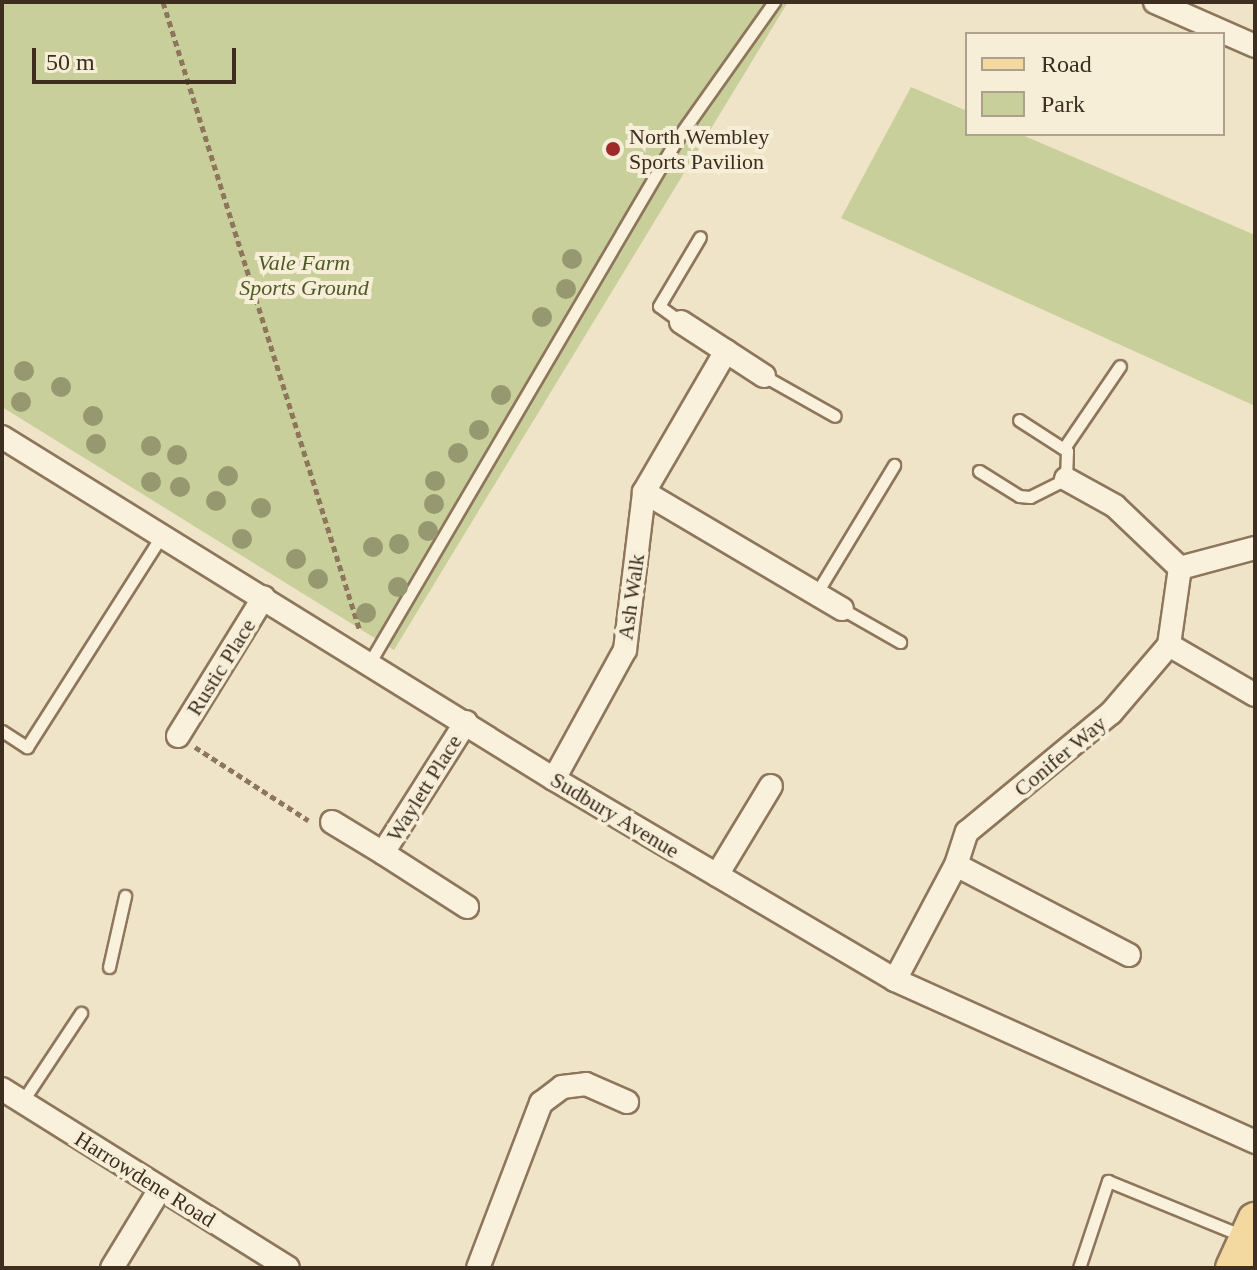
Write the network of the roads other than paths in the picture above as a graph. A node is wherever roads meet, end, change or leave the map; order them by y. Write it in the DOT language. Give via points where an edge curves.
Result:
graph roads {
  1 [pos="774,2"];
  2 [pos="1155,2"];
  3 [pos="1223,32"];
  4 [pos="1225,33"];
  5 [pos="1255,46"];
  6 [pos="700,237"];
  7 [pos="681,322"];
  8 [pos="726,351"];
  9 [pos="1120,366"];
  10 [pos="764,376"];
  11 [pos="835,416"];
  12 [pos="1019,420"];
  13 [pos="2,437"];
  14 [pos="1064,448"];
  15 [pos="894,465"];
  16 [pos="979,471"];
  17 [pos="1066,479"];
  18 [pos="644,492"];
  19 [pos="162,535"];
  20 [pos="1255,548"];
  21 [pos="1180,568"];
  22 [pos="816,594"];
  23 [pos="264,597"];
  24 [pos="842,609"];
  25 [pos="900,642"];
  26 [pos="1169,645"];
  27 [pos="370,662"];
  28 [pos="1255,695"];
  29 [pos="466,722"];
  30 [pos="2,731"];
  31 [pos="178,736"];
  32 [pos="554,779"];
  33 [pos="771,786"];
  34 [pos="332,822"];
  35 [pos="383,853"];
  36 [pos="956,865"];
  37 [pos="717,875"];
  38 [pos="125,896"];
  39 [pos="467,907"];
  40 [pos="1129,955"];
  41 [pos="109,967"];
  42 [pos="895,980"];
  43 [pos="81,1013"];
  44 [pos="2,1089"];
  45 [pos="22,1102"];
  46 [pos="627,1102"];
  47 [pos="1255,1142"];
  48 [pos="160,1189"];
  49 [pos="1245,1242"];
  50 [pos="112,1268"];
  51 [pos="288,1268"];
  52 [pos="478,1268"];
  53 [pos="1079,1268"];
  1 -- 27 [label="lane" via="677,139"];
  2 -- 3 [label="street"];
  4 -- 5 [label="street"];
  6 -- 7 [label="lane" via="659,306"];
  7 -- 8 [label="street"];
  8 -- 10 [label="street"];
  8 -- 18 [label="street, Ash Walk"];
  9 -- 14 [label="lane"];
  10 -- 11 [label="lane"];
  12 -- 14 [label="lane"];
  13 -- 19 [label="street, Sudbury Avenue"];
  14 -- 17 [label="lane"];
  15 -- 22 [label="lane"];
  16 -- 17 [label="lane" via="1019,496 1030,497"];
  17 -- 21 [label="street" via="1115,506"];
  18 -- 22 [label="street"];
  18 -- 32 [label="street, Ash Walk" via="625,650"];
  19 -- 23 [label="street, Sudbury Avenue"];
  19 -- 30 [label="lane" via="27,747"];
  20 -- 21 [label="street"];
  21 -- 26 [label="street"];
  22 -- 24 [label="street"];
  23 -- 27 [label="street, Sudbury Avenue"];
  23 -- 31 [label="street, Rustic Place"];
  24 -- 25 [label="lane"];
  26 -- 28 [label="street"];
  26 -- 36 [label="street, Conifer Way" via="1111,713 967,832"];
  27 -- 29 [label="street, Sudbury Avenue"];
  29 -- 32 [label="street, Sudbury Avenue"];
  29 -- 35 [label="street, Waylett Place"];
  32 -- 37 [label="street, Sudbury Avenue"];
  33 -- 37 [label="street"];
  34 -- 35 [label="street, Waylett Place"];
  35 -- 39 [label="street, Waylett Place"];
  36 -- 40 [label="street"];
  36 -- 42 [label="street, Conifer Way"];
  37 -- 42 [label="street, Sudbury Avenue"];
  38 -- 41 [label="lane"];
  42 -- 47 [label="street, Sudbury Avenue"];
  43 -- 45 [label="lane"];
  44 -- 45 [label="street, Harrowdene Road"];
  45 -- 48 [label="street, Harrowdene Road"];
  46 -- 52 [label="street" via="586,1084 562,1087 541,1103"];
  48 -- 50 [label="street"];
  48 -- 51 [label="street, Harrowdene Road"];
  49 -- 53 [label="lane" via="1108,1181"];
}
